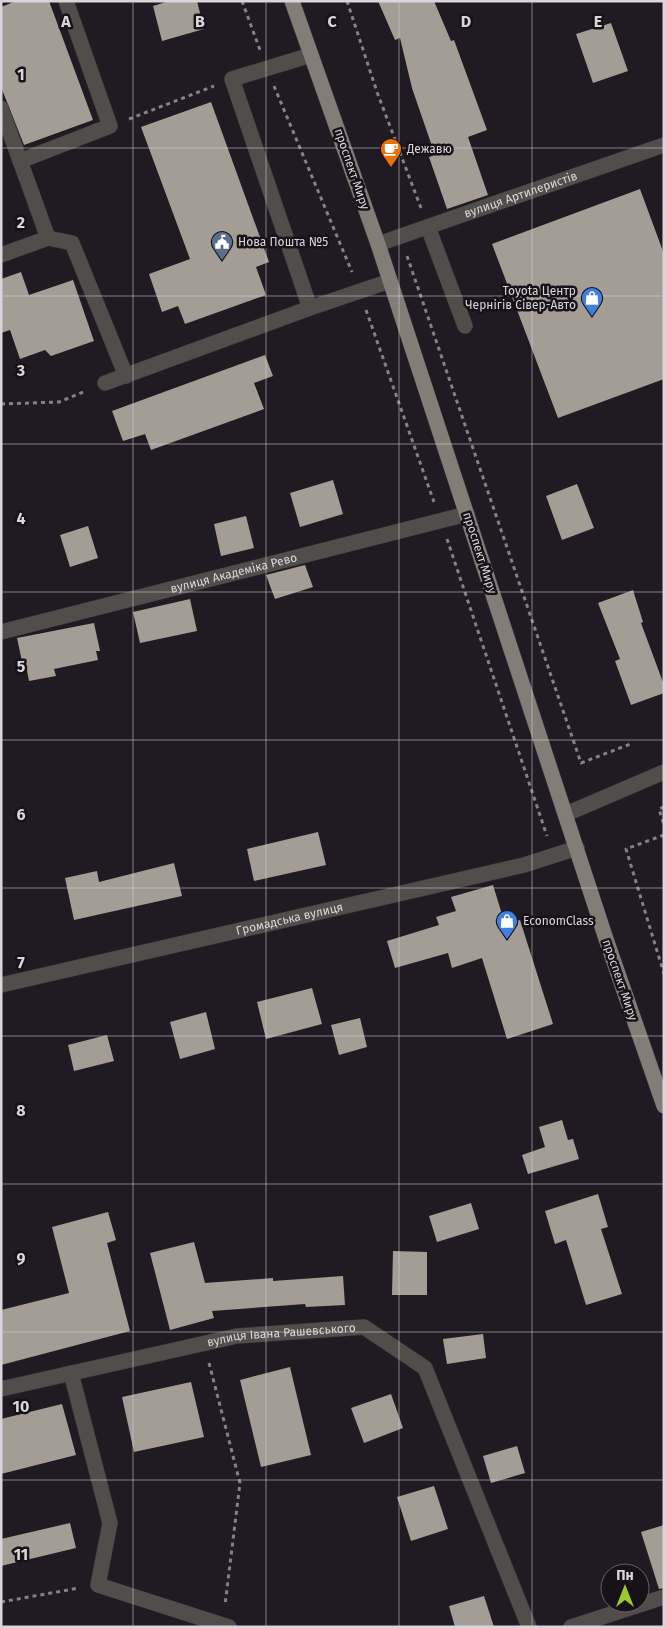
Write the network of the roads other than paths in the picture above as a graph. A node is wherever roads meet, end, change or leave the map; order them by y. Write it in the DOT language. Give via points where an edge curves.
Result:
graph roads {
  1 [pos="66,1"];
  2 [pos="292,1"];
  3 [pos="311,55"];
  4 [pos="1,108"];
  5 [pos="664,145"];
  6 [pos="20,161"];
  7 [pos="428,226"];
  8 [pos="48,238"];
  9 [pos="378,244"];
  10 [pos="1,255"];
  11 [pos="390,281"];
  12 [pos="310,308"];
  13 [pos="465,326"];
  14 [pos="126,376"];
  15 [pos="105,383"];
  16 [pos="466,514"];
  17 [pos="1,632"];
  18 [pos="664,772"];
  19 [pos="566,814"];
  20 [pos="577,848"];
  21 [pos="1,985"];
  22 [pos="664,1106"];
  23 [pos="71,1374"];
  24 [pos="1,1389"];
  25 [pos="664,1597"];
  26 [pos="226,1626"];
  27 [pos="529,1627"];
  28 [pos="571,1627"];
  1 -- 6 [label="street" via="110,126"];
  2 -- 3 [label="main road, проспект Миру"];
  3 -- 9 [label="main road, проспект Миру"];
  3 -- 12 [label="street" via="232,79"];
  4 -- 6 [label="street"];
  5 -- 7 [label="street, вулиця Артилеристів"];
  6 -- 8 [label="street"];
  7 -- 9 [label="street, вулиця Артилеристів"];
  7 -- 13 [label="street"];
  8 -- 10 [label="street"];
  8 -- 14 [label="street" via="72,243"];
  9 -- 11 [label="main road, проспект Миру"];
  11 -- 12 [label="street"];
  11 -- 16 [label="main road, проспект Миру"];
  12 -- 14 [label="street"];
  14 -- 15 [label="street"];
  16 -- 17 [label="street, вулиця Академіка Рево"];
  16 -- 19 [label="main road, проспект Миру"];
  18 -- 19 [label="street"];
  19 -- 20 [label="main road, проспект Миру"];
  20 -- 21 [label="street, Громадська вулиця" via="524,865"];
  20 -- 22 [label="main road, проспект Миру"];
  23 -- 24 [label="street, вулиця Івана Рашевського"];
  23 -- 26 [label="street" via="110,1523 98,1585"];
  23 -- 27 [label="street, вулиця Івана Рашевського" via="237,1336 364,1327 426,1368"];
  25 -- 28 [label="street"];
}
